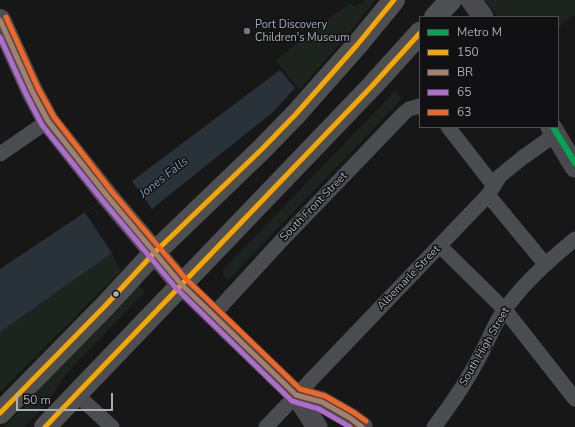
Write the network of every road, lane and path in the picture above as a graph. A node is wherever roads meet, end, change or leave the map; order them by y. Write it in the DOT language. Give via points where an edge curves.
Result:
graph roads {
  1 [pos="394,0"];
  2 [pos="451,0"];
  3 [pos="471,0"];
  4 [pos="436,16"];
  5 [pos="482,16"];
  6 [pos="0,20"];
  7 [pos="419,34"];
  8 [pos="419,106"];
  9 [pos="48,121"];
  10 [pos="449,128"];
  11 [pos="553,131"];
  12 [pos="0,154"];
  13 [pos="575,167"];
  14 [pos="491,190"];
  15 [pos="575,239"];
  16 [pos="440,246"];
  17 [pos="154,253"];
  18 [pos="545,264"];
  19 [pos="181,284"];
  20 [pos="505,310"];
  21 [pos="213,315"];
  22 [pos="76,394"];
  23 [pos="296,395"];
  24 [pos="575,399"];
  25 [pos="0,413"];
  26 [pos="45,427"];
  27 [pos="112,427"];
  28 [pos="266,427"];
  29 [pos="317,427"];
  30 [pos="362,427"];
  31 [pos="434,427"];
  1 -- 17 [label="main road" via="292,119"];
  2 -- 4 [label="main road"];
  3 -- 5 [label="main road"];
  6 -- 9 [label="main road"];
  7 -- 19 [label="main road"];
  8 -- 21 [label="street, South Front Street" via="404,113"];
  9 -- 12 [label="street"];
  9 -- 17 [label="main road"];
  10 -- 14 [label="street"];
  11 -- 13 [label="main road"];
  11 -- 14 [label="street, Albemarle Street" via="500,176"];
  14 -- 16 [label="street, Albemarle Street"];
  14 -- 18 [label="street"];
  15 -- 18 [label="street, South High Street"];
  16 -- 20 [label="street"];
  16 -- 23 [label="street, Albemarle Street"];
  17 -- 19 [label="main road"];
  17 -- 25 [label="main road"];
  18 -- 20 [label="street, South High Street"];
  19 -- 21 [label="main road"];
  19 -- 22 [label="main road"];
  20 -- 24 [label="street"];
  20 -- 31 [label="street, South High Street" via="480,357"];
  21 -- 23 [label="main road"];
  22 -- 26 [label="main road"];
  22 -- 27 [label="street"];
  23 -- 28 [label="street, Albemarle Street"];
  23 -- 29 [label="main road"];
  23 -- 30 [label="main road" via="322,402"];
}
